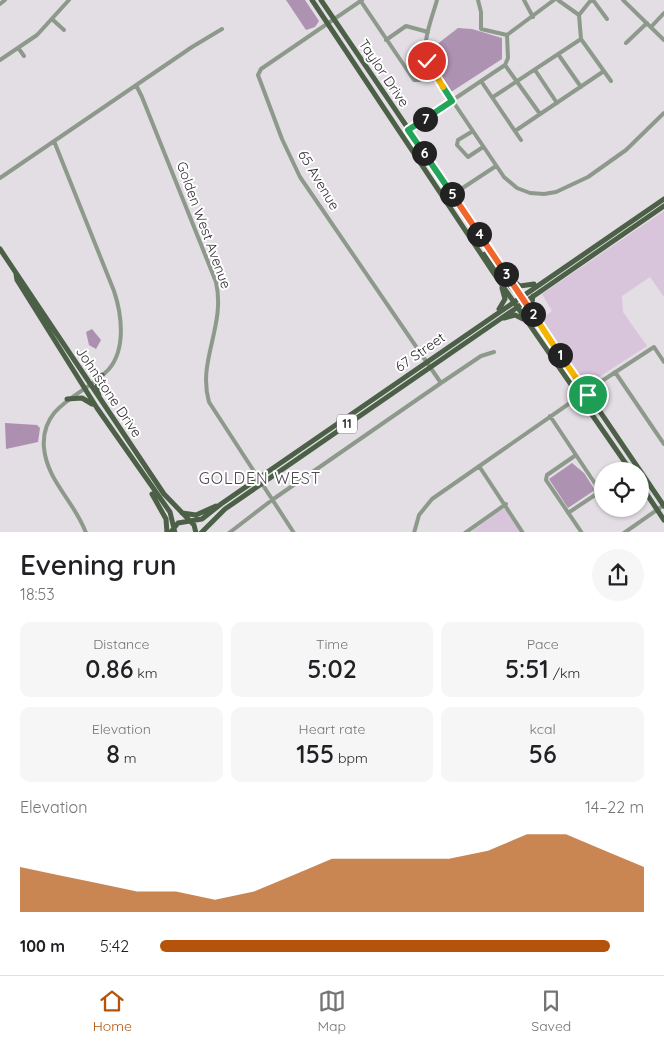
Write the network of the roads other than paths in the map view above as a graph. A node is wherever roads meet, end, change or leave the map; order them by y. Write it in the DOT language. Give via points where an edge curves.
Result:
graph roads {
  1 [pos="5,0"];
  2 [pos="69,0"];
  3 [pos="312,0"];
  4 [pos="321,0"];
  5 [pos="361,0"];
  6 [pos="437,0"];
  7 [pos="478,0"];
  8 [pos="524,0"];
  9 [pos="556,0"];
  10 [pos="592,0"];
  11 [pos="623,0"];
  12 [pos="0,4"];
  13 [pos="664,13"];
  14 [pos="579,15"];
  15 [pos="533,17"];
  16 [pos="334,19"];
  17 [pos="607,19"];
  18 [pos="53,20"];
  19 [pos="328,23"];
  20 [pos="647,23"];
  21 [pos="650,27"];
  22 [pos="222,29"];
  23 [pos="64,30"];
  24 [pos="428,32"];
  25 [pos="507,35"];
  26 [pos="581,38"];
  27 [pos="386,40"];
  28 [pos="664,40"];
  29 [pos="626,43"];
  30 [pos="18,49"];
  31 [pos="558,54"];
  32 [pos="24,56"];
  33 [pos="0,60"];
  34 [pos="505,65"];
  35 [pos="535,70"];
  36 [pos="432,71"];
  37 [pos="604,71"];
  38 [pos="482,81"];
  39 [pos="517,81"];
  40 [pos="611,81"];
  41 [pos="136,85"];
  42 [pos="581,87"];
  43 [pos="493,98"];
  44 [pos="452,101"];
  45 [pos="557,103"];
  46 [pos="664,113"];
  47 [pos="540,114"];
  48 [pos="408,130"];
  49 [pos="472,131"];
  50 [pos="515,131"];
  51 [pos="521,140"];
  52 [pos="54,141"];
  53 [pos="483,147"];
  54 [pos="496,166"];
  55 [pos="0,178"];
  56 [pos="452,195"];
  57 [pos="664,199"];
  58 [pos="446,200"];
  59 [pos="664,206"];
  60 [pos="475,244"];
  61 [pos="0,248"];
  62 [pos="16,271"];
  63 [pos="494,272"];
  64 [pos="506,275"];
  65 [pos="544,280"];
  66 [pos="534,294"];
  67 [pos="518,298"];
  68 [pos="524,301"];
  69 [pos="517,306"];
  70 [pos="494,314"];
  71 [pos="528,322"];
  72 [pos="538,322"];
  73 [pos="492,324"];
  74 [pos="494,352"];
  75 [pos="426,361"];
  76 [pos="664,362"];
  77 [pos="430,367"];
  78 [pos="615,372"];
  79 [pos="102,375"];
  80 [pos="441,383"];
  81 [pos="89,384"];
  82 [pos="84,388"];
  83 [pos="586,392"];
  84 [pos="580,396"];
  85 [pos="67,399"];
  86 [pos="100,401"];
  87 [pos="97,408"];
  88 [pos="550,416"];
  89 [pos="664,444"];
  90 [pos="576,455"];
  91 [pos="625,462"];
  92 [pos="479,466"];
  93 [pos="260,481"];
  94 [pos="152,489"];
  95 [pos="649,498"];
  96 [pos="272,500"];
  97 [pos="221,504"];
  98 [pos="506,504"];
  99 [pos="664,505"];
  100 [pos="657,510"];
  101 [pos="180,512"];
  102 [pos="568,513"];
  103 [pos="190,520"];
  104 [pos="664,520"];
  105 [pos="174,530"];
  106 [pos="205,530"];
  107 [pos="86,532"];
  108 [pos="168,532"];
  109 [pos="196,532"];
  110 [pos="201,532"];
  111 [pos="229,532"];
  112 [pos="294,532"];
  113 [pos="414,532"];
  114 [pos="465,532"];
  115 [pos="524,532"];
  116 [pos="582,532"];
  117 [pos="624,532"];
  1 -- 12 [label="street"];
  2 -- 18 [label="street"];
  3 -- 19 [label="main road, Taylor Drive"];
  4 -- 16 [label="main road, Taylor Drive"];
  5 -- 16 [label="street, 65 Avenue"];
  5 -- 27 [label="street"];
  6 -- 24 [label="street"];
  7 -- 25 [label="street" via="481,29"];
  8 -- 15 [label="street"];
  9 -- 14 [label="street"];
  9 -- 15 [label="street"];
  10 -- 14 [label="street"];
  10 -- 17 [label="street"];
  11 -- 20 [label="street"];
  13 -- 21 [label="street"];
  14 -- 26 [label="street"];
  15 -- 25 [label="street"];
  16 -- 19 [label="street, 65 Avenue"];
  16 -- 48 [label="main road, Taylor Drive"];
  18 -- 23 [label="street"];
  18 -- 30 [label="street"];
  19 -- 58 [label="main road, Taylor Drive"];
  19 -- 75 [label="street, 65 Avenue" via="261,69 258,75 300,177"];
  20 -- 21 [label="street"];
  20 -- 29 [label="street"];
  21 -- 28 [label="street"];
  22 -- 41 [label="street"];
  24 -- 27 [label="street" via="406,26"];
  24 -- 36 [label="street" via="425,55"];
  25 -- 34 [label="street" via="508,58"];
  26 -- 31 [label="street"];
  26 -- 37 [label="street"];
  27 -- 36 [label="street" via="414,80"];
  30 -- 32 [label="street"];
  30 -- 33 [label="street"];
  31 -- 35 [label="street"];
  31 -- 42 [label="street"];
  34 -- 38 [label="street"];
  34 -- 39 [label="street"];
  35 -- 39 [label="street"];
  35 -- 45 [label="street"];
  36 -- 44 [label="street"];
  37 -- 40 [label="street"];
  37 -- 42 [label="street"];
  38 -- 43 [label="street"];
  38 -- 44 [label="street"];
  39 -- 43 [label="street"];
  39 -- 47 [label="street"];
  41 -- 52 [label="street"];
  41 -- 93 [label="street, Golden West Avenue" via="218,289 218,320 206,375 209,402"];
  42 -- 45 [label="street"];
  43 -- 50 [label="street"];
  44 -- 48 [label="street"];
  44 -- 49 [label="street"];
  45 -- 47 [label="street"];
  46 -- 54 [label="street" via="609,163 556,192 536,194 523,191 508,182"];
  47 -- 50 [label="street"];
  48 -- 56 [label="main road, Taylor Drive"];
  49 -- 53 [label="street"];
  49 -- 53 [label="street" via="457,141 464,156 469,157"];
  50 -- 51 [label="street"];
  52 -- 55 [label="street"];
  52 -- 79 [label="street" via="120,311 121,335 116,354"];
  53 -- 54 [label="street"];
  54 -- 56 [label="street"];
  56 -- 58 [label="street"];
  56 -- 64 [label="main road, Taylor Drive"];
  57 -- 65 [label="main road, 67 Street / 11"];
  58 -- 60 [label="main road, Taylor Drive"];
  59 -- 66 [label="main road, 67 Street / 11"];
  60 -- 63 [label="main road, Taylor Drive"];
  60 -- 67 [label="main road"];
  61 -- 62 [label="main road, Johnstone Drive"];
  62 -- 81 [label="main road, Johnstone Drive"];
  62 -- 82 [label="main road, Johnstone Drive" via="17,280"];
  63 -- 67 [label="main road, Taylor Drive"];
  63 -- 70 [label="main road" via="505,299"];
  64 -- 65 [label="main road" via="520,286"];
  64 -- 67 [label="main road, Taylor Drive"];
  65 -- 67 [label="main road, 67 Street / 11"];
  66 -- 68 [label="main road, 67 Street / 11"];
  66 -- 72 [label="main road" via="532,303"];
  67 -- 68 [label="main road"];
  67 -- 69 [label="main road, Taylor Drive"];
  67 -- 70 [label="main road, 67 Street / 11"];
  68 -- 69 [label="main road, 67 Street / 11"];
  68 -- 72 [label="main road"];
  69 -- 71 [label="main road, Taylor Drive"];
  69 -- 73 [label="main road, 67 Street / 11"];
  70 -- 75 [label="main road, 67 Street / 11"];
  71 -- 73 [label="main road" via="512,315"];
  71 -- 84 [label="main road, Taylor Drive"];
  72 -- 83 [label="main road"];
  73 -- 77 [label="main road, 67 Street / 11"];
  74 -- 80 [label="street" via="481,356"];
  75 -- 77 [label="street, 65 Avenue"];
  75 -- 93 [label="main road, 67 Street / 11"];
  76 -- 78 [label="street" via="654,347"];
  77 -- 80 [label="street, 65 Avenue"];
  77 -- 93 [label="main road, 67 Street / 11"];
  78 -- 83 [label="street"];
  78 -- 89 [label="street"];
  79 -- 81 [label="street"];
  79 -- 86 [label="main road" via="97,386"];
  80 -- 96 [label="street"];
  81 -- 82 [label="street"];
  81 -- 86 [label="main road, Johnstone Drive"];
  82 -- 85 [label="street"];
  82 -- 87 [label="main road, Johnstone Drive"];
  83 -- 99 [label="main road"];
  84 -- 88 [label="street"];
  84 -- 91 [label="main road, Taylor Drive"];
  85 -- 87 [label="main road" via="82,398"];
  85 -- 107 [label="street" via="56,409 45,431 43,445 52,476"];
  86 -- 101 [label="main road, Johnstone Drive"];
  87 -- 94 [label="main road, Johnstone Drive"];
  88 -- 90 [label="street"];
  88 -- 92 [label="street"];
  90 -- 102 [label="street" via="546,479"];
  90 -- 102 [label="street" via="598,490"];
  92 -- 98 [label="street"];
  92 -- 113 [label="street" via="427,503"];
  93 -- 96 [label="street, Golden West Avenue"];
  93 -- 97 [label="main road, 67 Street / 11"];
  93 -- 106 [label="main road, 67 Street / 11" via="219,513"];
  94 -- 105 [label="main road, Johnstone Drive" via="170,512"];
  94 -- 108 [label="main road" via="166,518"];
  95 -- 100 [label="main road"];
  96 -- 111 [label="street"];
  96 -- 112 [label="street, Golden West Avenue"];
  97 -- 101 [label="main road" via="196,515"];
  97 -- 103 [label="main road, 67 Street / 11" via="207,517"];
  98 -- 114 [label="street"];
  98 -- 115 [label="street"];
  99 -- 100 [label="street"];
  100 -- 104 [label="main road"];
  100 -- 117 [label="street"];
  101 -- 103 [label="main road, Johnstone Drive"];
  102 -- 116 [label="street"];
  103 -- 105 [label="main road, 67 Street" via="182,520"];
  103 -- 109 [label="main road"];
  105 -- 108 [label="main road"];
  106 -- 110 [label="main road, 67 Street / 11"];
}
